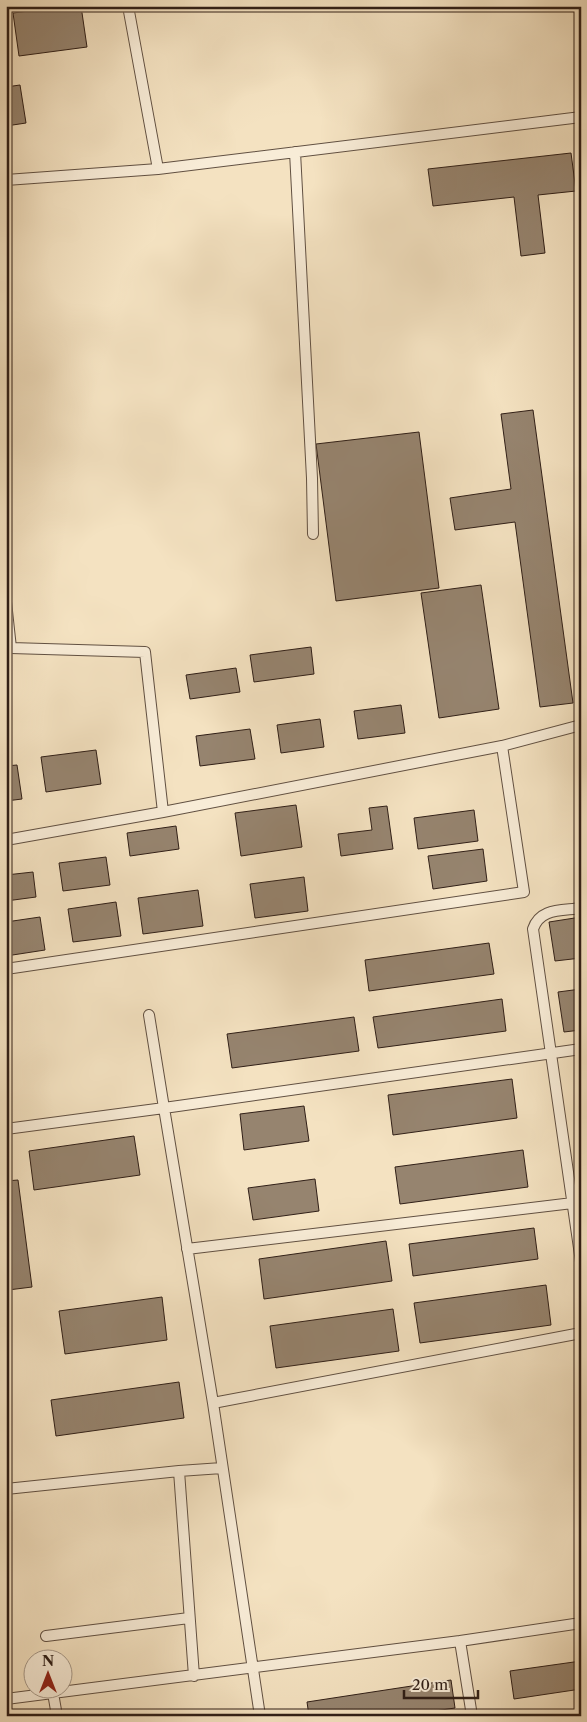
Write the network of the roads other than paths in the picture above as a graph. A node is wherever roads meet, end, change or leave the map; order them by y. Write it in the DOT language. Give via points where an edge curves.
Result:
graph roads {
  1 [pos="128,6"];
  2 [pos="581,117"];
  3 [pos="295,152"];
  4 [pos="158,170"];
  5 [pos="6,180"];
  6 [pos="313,534"];
  7 [pos="6,602"];
  8 [pos="581,725"];
  9 [pos="502,746"];
  10 [pos="163,812"];
  11 [pos="6,840"];
  12 [pos="581,908"];
  13 [pos="6,969"];
  14 [pos="149,1015"];
  15 [pos="581,1049"];
  16 [pos="550,1054"];
  17 [pos="164,1108"];
  18 [pos="6,1129"];
  19 [pos="577,1202"];
  20 [pos="187,1249"];
  21 [pos="581,1262"];
  22 [pos="581,1333"];
  23 [pos="213,1403"];
  24 [pos="222,1468"];
  25 [pos="179,1471"];
  26 [pos="6,1489"];
  27 [pos="190,1618"];
  28 [pos="581,1623"];
  29 [pos="46,1636"];
  30 [pos="460,1641"];
  31 [pos="252,1668"];
  32 [pos="194,1676"];
  33 [pos="72,1691"];
  34 [pos="22,1697"];
  35 [pos="6,1699"];
  36 [pos="54,1700"];
  37 [pos="57,1716"];
  38 [pos="260,1716"];
  39 [pos="472,1716"];
  1 -- 4 [label="lane"];
  2 -- 3 [label="lane"];
  3 -- 4 [label="lane"];
  3 -- 6 [label="lane"];
  4 -- 5 [label="lane"];
  7 -- 10 [label="lane" via="11,648 145,652"];
  8 -- 9 [label="lane"];
  9 -- 10 [label="lane"];
  9 -- 13 [label="lane" via="524,892"];
  10 -- 11 [label="lane"];
  12 -- 16 [label="lane" via="544,913 536,919 533,929"];
  14 -- 17 [label="lane"];
  15 -- 16 [label="lane"];
  16 -- 17 [label="lane"];
  16 -- 19 [label="lane"];
  17 -- 18 [label="lane"];
  17 -- 20 [label="lane"];
  19 -- 20 [label="lane"];
  19 -- 21 [label="lane"];
  20 -- 23 [label="lane"];
  22 -- 23 [label="lane"];
  23 -- 24 [label="lane"];
  24 -- 25 [label="lane"];
  24 -- 31 [label="lane"];
  25 -- 26 [label="lane"];
  25 -- 27 [label="lane"];
  27 -- 29 [label="lane"];
  27 -- 32 [label="lane"];
  28 -- 30 [label="lane"];
  30 -- 31 [label="lane"];
  30 -- 39 [label="lane"];
  31 -- 32 [label="lane"];
  31 -- 38 [label="lane"];
  32 -- 33 [label="lane"];
  34 -- 35 [label="lane"];
  36 -- 37 [label="lane"];
}
